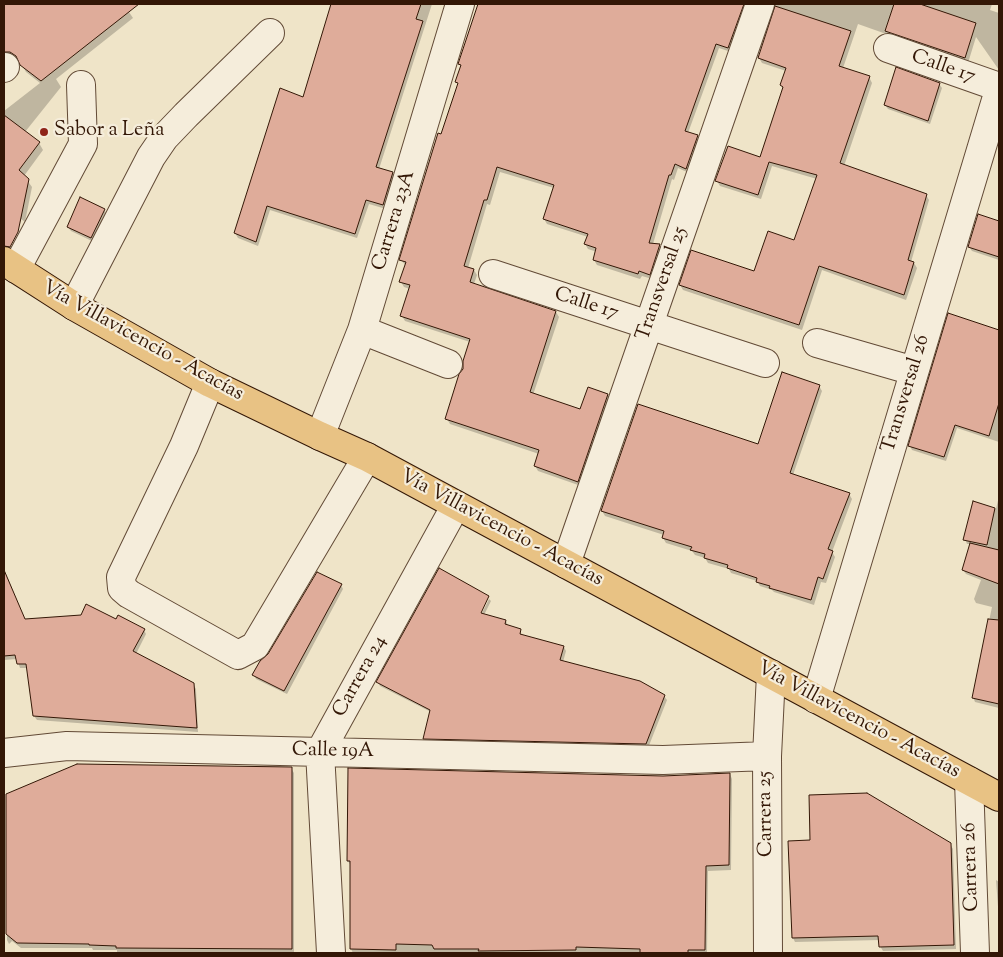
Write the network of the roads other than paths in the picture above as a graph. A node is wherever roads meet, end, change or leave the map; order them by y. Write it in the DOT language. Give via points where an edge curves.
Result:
graph roads {
  1 [pos="460,4"];
  2 [pos="760,4"];
  3 [pos="270,33"];
  4 [pos="888,48"];
  5 [pos="81,84"];
  6 [pos="999,89"];
  7 [pos="10,265"];
  8 [pos="492,274"];
  9 [pos="74,306"];
  10 [pos="648,326"];
  11 [pos="362,330"];
  12 [pos="817,343"];
  13 [pos="765,363"];
  14 [pos="448,364"];
  15 [pos="914,371"];
  16 [pos="210,383"];
  17 [pos="320,436"];
  18 [pos="367,457"];
  19 [pos="456,505"];
  20 [pos="566,564"];
  21 [pos="771,674"];
  22 [pos="816,699"];
  23 [pos="320,752"];
  24 [pos="4,754"];
  25 [pos="767,756"];
  26 [pos="969,781"];
  27 [pos="999,797"];
  28 [pos="331,953"];
  29 [pos="768,953"];
  30 [pos="975,953"];
  1 -- 11 [label="street, Carrera 23A"];
  2 -- 10 [label="street, Transversal 25"];
  3 -- 9 [label="street" via="164,138"];
  4 -- 6 [label="street, Calle 17"];
  5 -- 7 [label="street" via="83,144"];
  6 -- 15 [label="street, Transversal 26"];
  7 -- 9 [label="main road, Vía Villavicencio - Acacías"];
  8 -- 10 [label="street, Calle 17"];
  9 -- 16 [label="main road, Vía Villavicencio - Acacías"];
  10 -- 13 [label="street, Calle 17"];
  10 -- 20 [label="street, Transversal 25"];
  11 -- 14 [label="street"];
  11 -- 17 [label="street, Carrera 23A"];
  12 -- 15 [label="street"];
  15 -- 22 [label="street, Transversal 26"];
  16 -- 17 [label="main road, Vía Villavicencio - Acacías"];
  16 -- 18 [label="street" via="184,446 121,577 122,588 238,655 255,646"];
  17 -- 18 [label="main road, Vía Villavicencio - Acacías"];
  18 -- 19 [label="main road, Vía Villavicencio - Acacías"];
  19 -- 20 [label="main road, Vía Villavicencio - Acacías"];
  19 -- 23 [label="street, Carrera 24"];
  20 -- 21 [label="main road, Vía Villavicencio - Acacías"];
  21 -- 22 [label="main road, Vía Villavicencio - Acacías"];
  21 -- 25 [label="street, Carrera 25"];
  22 -- 26 [label="main road, Vía Villavicencio - Acacías"];
  23 -- 24 [label="street, Calle 19A" via="67,746"];
  23 -- 25 [label="street, Calle 19A" via="663,760"];
  23 -- 28 [label="street"];
  25 -- 29 [label="street, Carrera 25"];
  26 -- 27 [label="main road, Vía Villavicencio - Acacías"];
  26 -- 30 [label="street, Carrera 26"];
}
